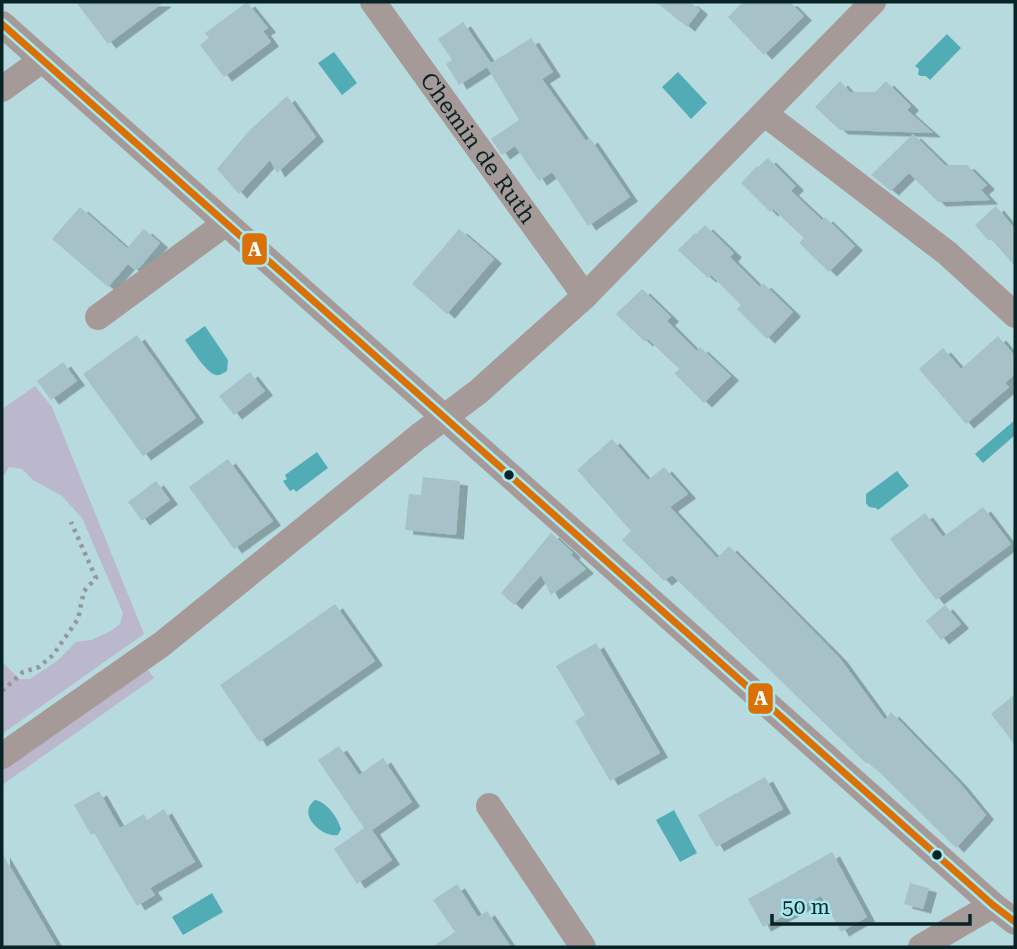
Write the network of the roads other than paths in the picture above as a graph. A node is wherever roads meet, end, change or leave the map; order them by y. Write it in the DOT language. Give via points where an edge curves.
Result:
graph roads {
  1 [pos="373,2"];
  2 [pos="873,2"];
  3 [pos="2,24"];
  4 [pos="41,60"];
  5 [pos="2,89"];
  6 [pos="765,114"];
  7 [pos="226,223"];
  8 [pos="585,296"];
  9 [pos="1015,315"];
  10 [pos="98,317"];
  11 [pos="445,417"];
  12 [pos="2,756"];
  13 [pos="489,806"];
  14 [pos="993,905"];
  15 [pos="1015,922"];
  16 [pos="583,947"];
  17 [pos="921,947"];
  1 -- 8 [label="street, Chemin de Ruth"];
  2 -- 6 [label="street"];
  3 -- 4 [label="street"];
  4 -- 5 [label="street"];
  4 -- 7 [label="street"];
  6 -- 8 [label="street"];
  6 -- 9 [label="street" via="947,253"];
  7 -- 10 [label="street"];
  7 -- 11 [label="street"];
  8 -- 11 [label="street"];
  11 -- 12 [label="street" via="162,644"];
  11 -- 14 [label="street"];
  13 -- 16 [label="street"];
  14 -- 15 [label="street"];
  14 -- 17 [label="street"];
}
